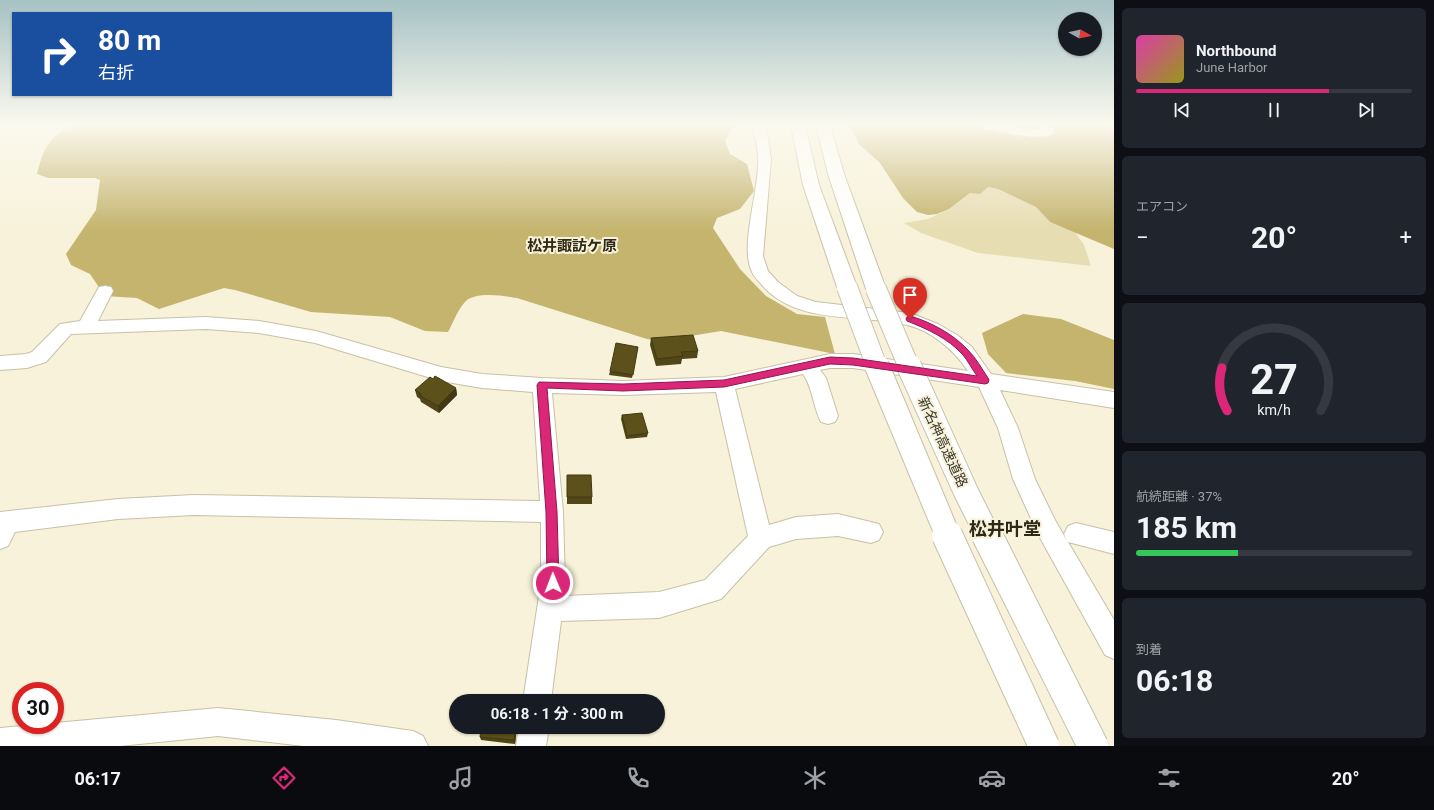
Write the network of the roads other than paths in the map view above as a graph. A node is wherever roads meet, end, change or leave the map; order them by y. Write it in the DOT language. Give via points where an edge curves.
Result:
graph roads {
  1 [pos="765,160"];
  2 [pos="806,160"];
  3 [pos="832,160"];
  4 [pos="105,291"];
  5 [pos="86,327"];
  6 [pos="0,363"];
  7 [pos="807,366"];
  8 [pos="985,380"];
  9 [pos="724,384"];
  10 [pos="542,385"];
  11 [pos="1114,400"];
  12 [pos="828,416"];
  13 [pos="552,512"];
  14 [pos="3,528"];
  15 [pos="871,532"];
  16 [pos="1076,534"];
  17 [pos="761,539"];
  18 [pos="1114,543"];
  19 [pos="551,609"];
  20 [pos="1114,646"];
  21 [pos="538,694"];
  22 [pos="533,734"];
  23 [pos="123,739"];
  24 [pos="0,743"];
  25 [pos="413,746"];
  26 [pos="531,746"];
  27 [pos="1044,746"];
  28 [pos="1093,746"];
  1 -- 8 [label="street" via="755,256 760,272 772,286 791,300 815,308 910,319 932,328 966,352"];
  2 -- 27 [label="highway, bridge" via="811,185 884,385 941,521"];
  3 -- 28 [label="highway, 新名神高速道路, bridge" via="876,289 916,383 966,492"];
  4 -- 5 [label="street"];
  5 -- 6 [label="street" via="66,328 39,357 27,361"];
  5 -- 10 [label="street" via="206,323 259,327 316,336 441,374 482,381"];
  7 -- 8 [label="street" via="830,361 853,361"];
  7 -- 9 [label="street"];
  7 -- 12 [label="street" via="816,378"];
  8 -- 11 [label="street"];
  8 -- 20 [label="street" via="1008,428 1024,479 1047,528"];
  9 -- 10 [label="street" via="623,388"];
  9 -- 17 [label="street"];
  10 -- 13 [label="street"];
  13 -- 14 [label="street" via="194,506 118,509"];
  13 -- 19 [label="street"];
  15 -- 17 [label="street" via="838,525 796,528"];
  16 -- 18 [label="street"];
  17 -- 19 [label="street" via="712,590 659,605"];
  19 -- 21 [label="street"];
  22 -- 26 [label="street"];
  23 -- 24 [label="street"];
  23 -- 25 [label="street" via="218,722 336,734"];
}
